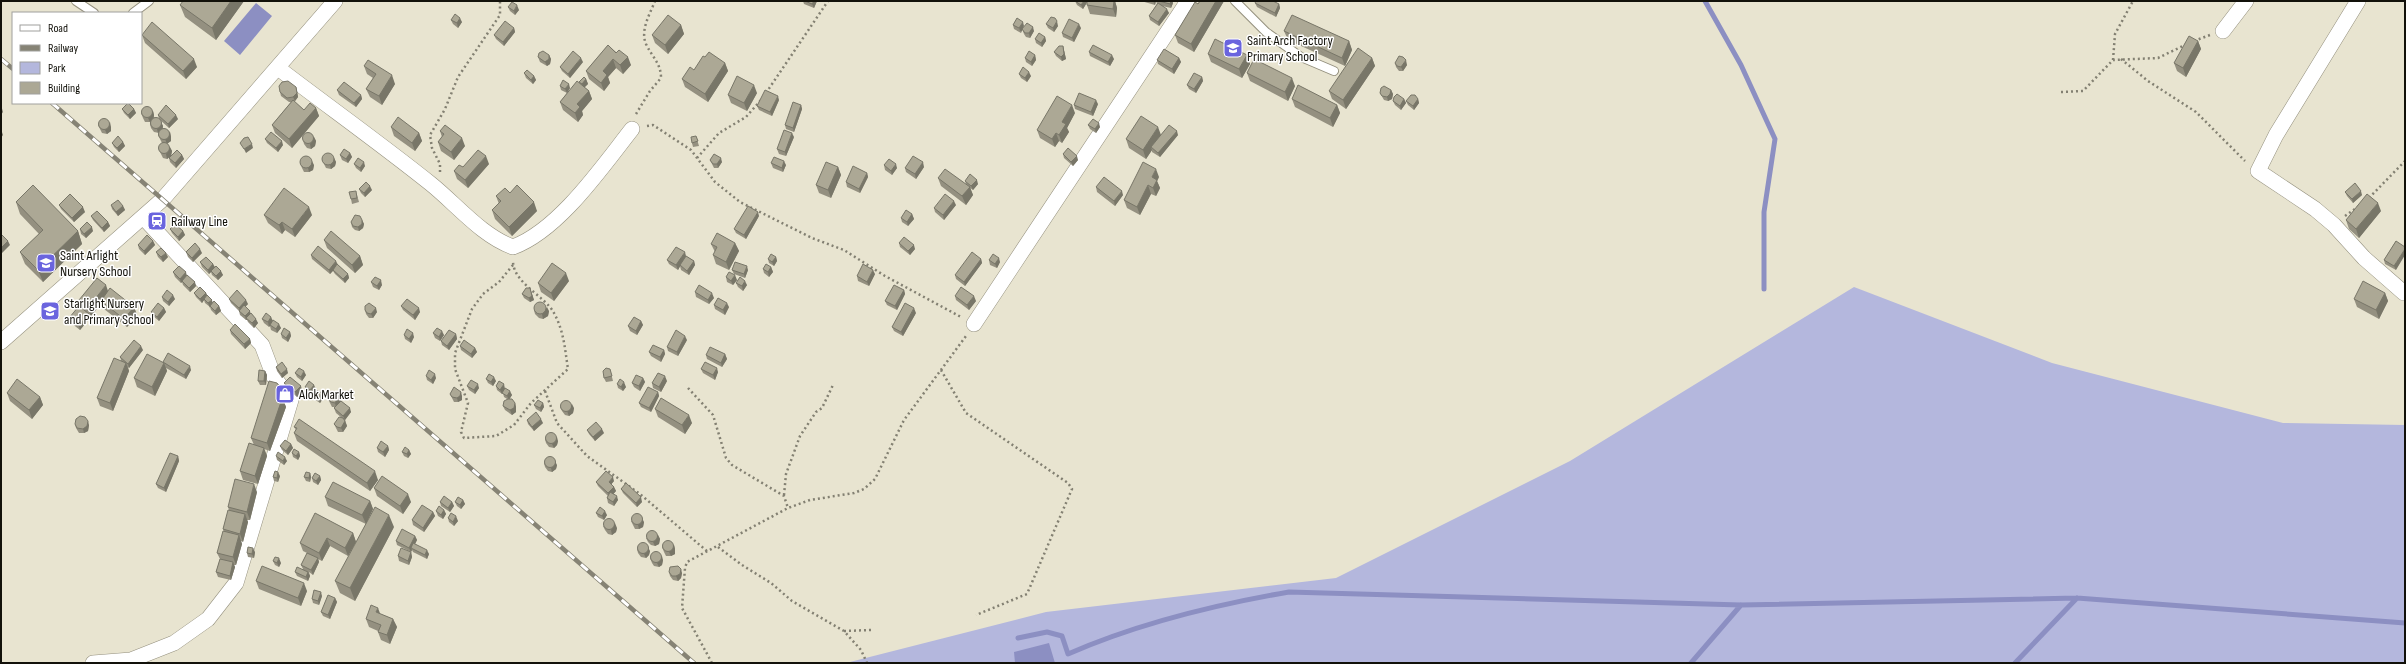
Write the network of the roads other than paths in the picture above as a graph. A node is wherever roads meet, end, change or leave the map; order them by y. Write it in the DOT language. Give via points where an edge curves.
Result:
graph roads {
  1 [pos="76,1"];
  2 [pos="149,1"];
  3 [pos="335,1"];
  4 [pos="1188,1"];
  5 [pos="1235,1"];
  6 [pos="2246,1"];
  7 [pos="2358,1"];
  8 [pos="92,12"];
  9 [pos="134,12"];
  10 [pos="2223,31"];
  11 [pos="278,68"];
  12 [pos="1334,71"];
  13 [pos="632,129"];
  14 [pos="143,217"];
  15 [pos="2404,293"];
  16 [pos="974,324"];
  17 [pos="1,342"];
  18 [pos="93,663"];
  1 -- 8 [label="lane"];
  2 -- 9 [label="lane"];
  3 -- 11 [label="street"];
  4 -- 16 [label="street"];
  5 -- 12 [label="lane" via="1266,32 1295,53"];
  6 -- 10 [label="street"];
  7 -- 15 [label="street" via="2276,135 2258,171 2315,209 2334,225 2364,258"];
  11 -- 13 [label="street" via="432,185 480,227 502,242 514,246 532,236 577,198"];
  11 -- 14 [label="street" via="164,199"];
  14 -- 17 [label="street"];
  14 -- 18 [label="street" via="262,345 274,377 291,400 236,583 208,619 174,643 131,660"];
}
